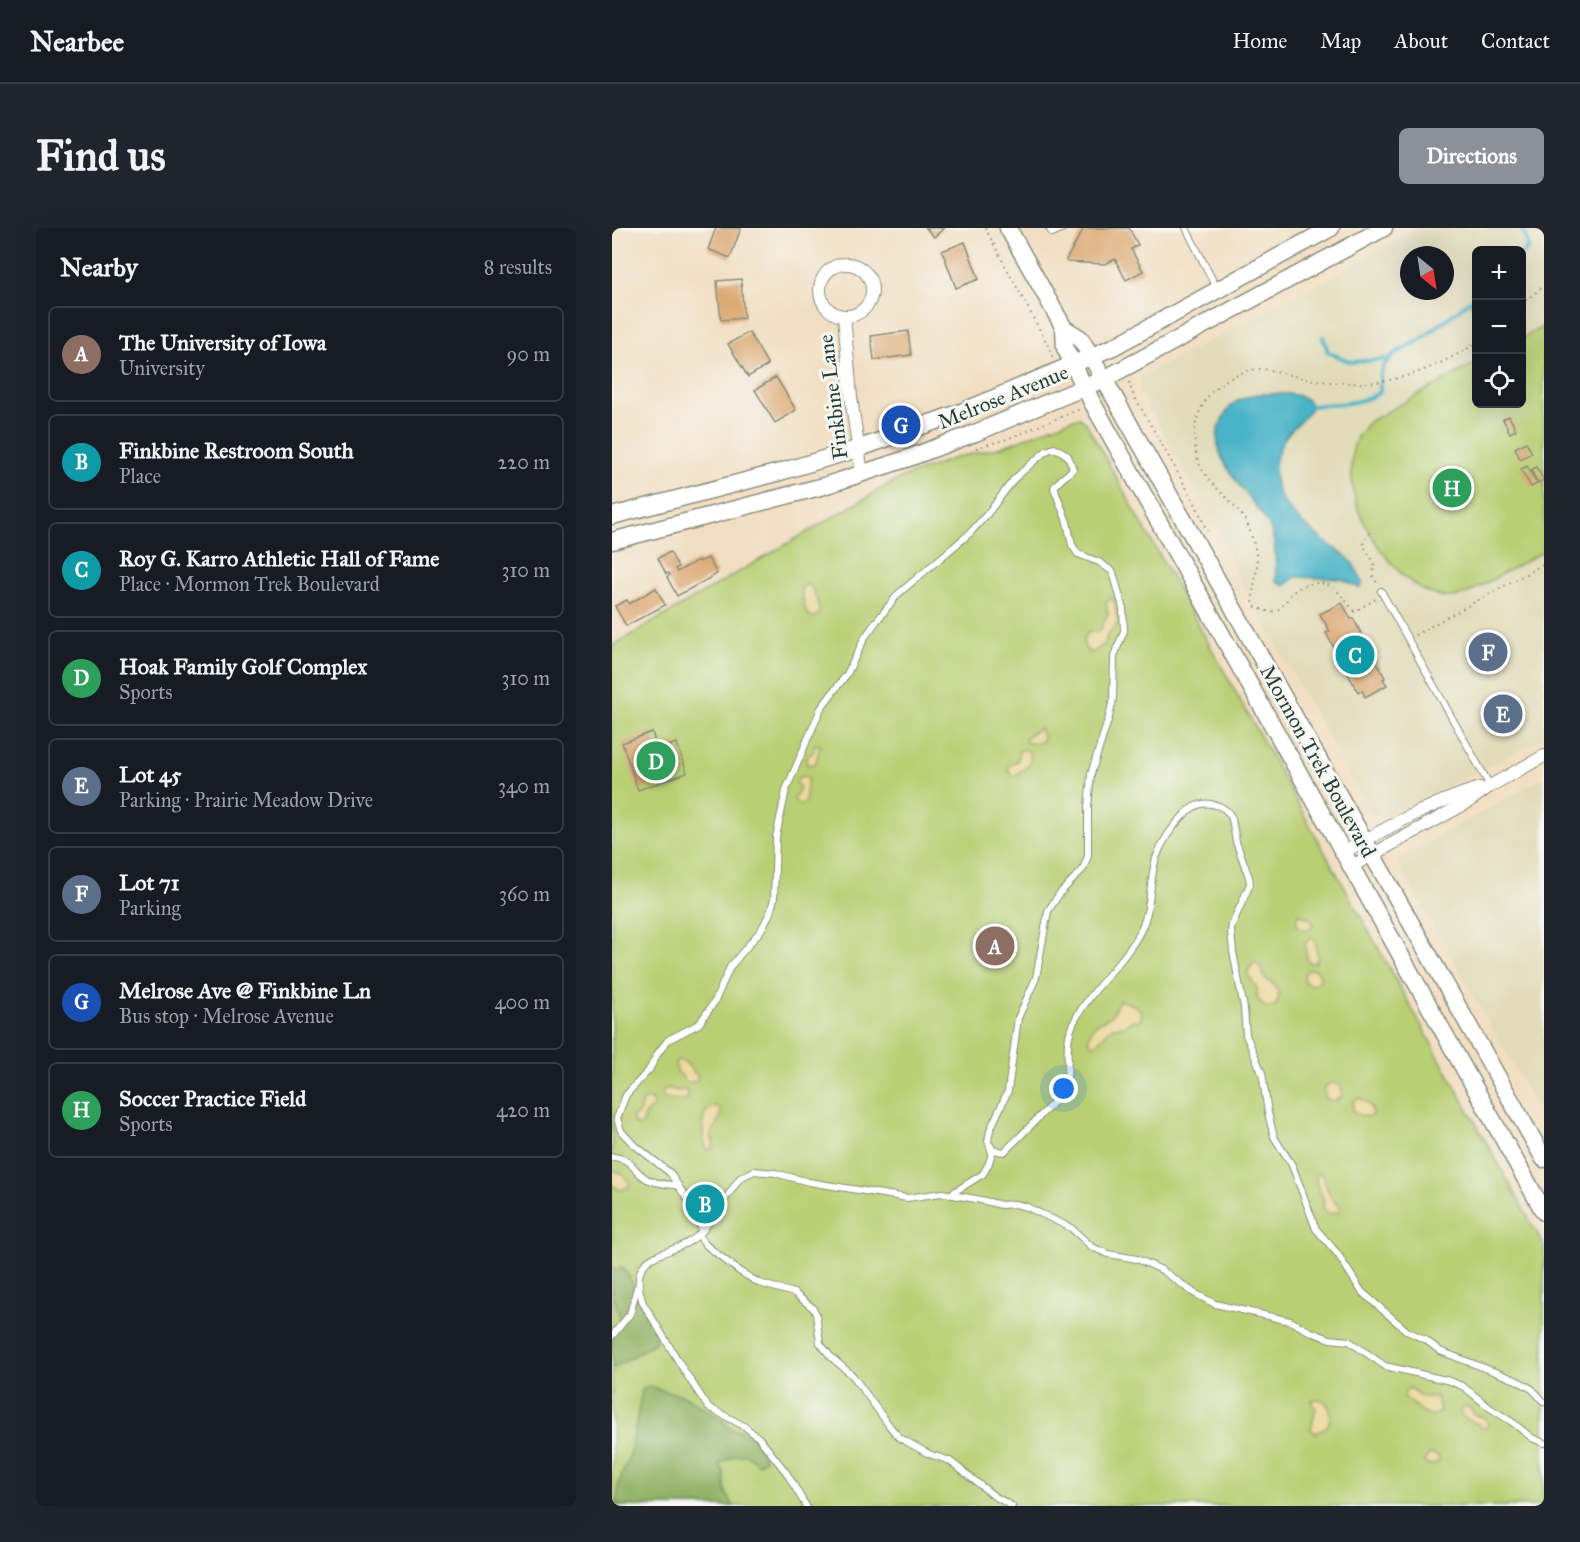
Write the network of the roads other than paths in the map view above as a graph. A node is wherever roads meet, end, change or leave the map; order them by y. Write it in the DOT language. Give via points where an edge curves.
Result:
graph roads {
  1 [pos="1008,228"];
  2 [pos="1049,228"];
  3 [pos="1063,228"];
  4 [pos="1186,228"];
  5 [pos="1331,228"];
  6 [pos="1384,228"];
  7 [pos="1217,290"];
  8 [pos="844,316"];
  9 [pos="1064,328"];
  10 [pos="1091,357"];
  11 [pos="1073,365"];
  12 [pos="1104,379"];
  13 [pos="1084,388"];
  14 [pos="857,449"];
  15 [pos="862,474"];
  16 [pos="612,516"];
  17 [pos="612,541"];
  18 [pos="1382,593"];
  19 [pos="1544,756"];
  20 [pos="1490,786"];
  21 [pos="1367,848"];
  22 [pos="1348,859"];
  23 [pos="988,1141"];
  24 [pos="612,1157"];
  25 [pos="1544,1159"];
  26 [pos="680,1186"];
  27 [pos="951,1194"];
  28 [pos="1544,1212"];
  29 [pos="700,1234"];
  30 [pos="638,1280"];
  31 [pos="612,1336"];
  32 [pos="1544,1402"];
  33 [pos="1544,1443"];
  34 [pos="806,1506"];
  35 [pos="1012,1506"];
  1 -- 9 [label="main road, Mormon Trek Boulevard"];
  2 -- 3 [label="lane" via="1052,233"];
  4 -- 7 [label="lane"];
  5 -- 7 [label="main road, Melrose Avenue"];
  6 -- 12 [label="main road, Melrose Avenue"];
  7 -- 10 [label="main road, Melrose Avenue"];
  8 -- 8 [label="street, Finkbine Lane" via="862,311 873,295 866,271 847,263 828,270 820,283 825,305"];
  8 -- 14 [label="street, Finkbine Lane"];
  9 -- 10 [label="main road, Mormon Trek Boulevard" via="1080,338"];
  9 -- 11 [label="main road, Mormon Trek Boulevard" via="1065,348"];
  10 -- 11 [label="main road, Melrose Avenue"];
  10 -- 12 [label="main road, Mormon Trek Boulevard"];
  11 -- 13 [label="main road, Mormon Trek Boulevard"];
  11 -- 14 [label="main road, Melrose Avenue" via="964,411"];
  12 -- 13 [label="main road, Melrose Avenue"];
  12 -- 21 [label="main road, Mormon Trek Boulevard"];
  13 -- 15 [label="main road, Melrose Avenue"];
  13 -- 22 [label="main road, Mormon Trek Boulevard"];
  14 -- 15 [label="street, Finkbine Lane"];
  14 -- 16 [label="main road, Melrose Avenue"];
  15 -- 17 [label="main road, Melrose Avenue"];
  18 -- 20 [label="lane"];
  19 -- 20 [label="street"];
  20 -- 21 [label="street" via="1468,802"];
  21 -- 22 [label="street"];
  21 -- 25 [label="main road, Mormon Trek Boulevard"];
  22 -- 28 [label="main road, Mormon Trek Boulevard"];
  23 -- 26 [label="lane" via="1008,1091 1018,1018 1036,978 1048,911 1083,869 1088,856 1091,774 1109,717 1114,656 1125,624 1113,572 1078,554 1072,545 1054,488 1073,469 1072,463 1054,448 1014,479 969,534 893,600 821,708 779,815 770,913 730,967 699,1024 668,1040 619,1108 621,1131"];
  23 -- 27 [label="lane" via="992,1153 983,1174"];
  23 -- 32 [label="lane" via="992,1150 1004,1152 1063,1092 1068,1068 1067,1039 1074,1022 1141,929 1156,859 1164,841 1197,806 1221,807 1232,819 1240,857 1249,877 1248,891 1231,931 1246,1035 1262,1073 1274,1137 1292,1165 1316,1229 1362,1292 1407,1331 1440,1351 1516,1380"];
  24 -- 26 [label="lane" via="629,1161 651,1181"];
  26 -- 29 [label="lane" via="700,1223"];
  27 -- 29 [label="lane" via="907,1198 754,1171 740,1178"];
  27 -- 33 [label="lane" via="1027,1207 1071,1228 1092,1247 1155,1267 1215,1304 1290,1321 1330,1339 1349,1341 1384,1366 1450,1381"];
  29 -- 30 [label="lane" via="695,1240 647,1261"];
  29 -- 35 [label="lane" via="706,1245 739,1271 759,1283 794,1293 813,1308 820,1343 853,1376 900,1438 950,1461"];
  30 -- 31 [label="lane" via="632,1311"];
  30 -- 34 [label="lane" via="649,1313 708,1407 759,1438"];
}
